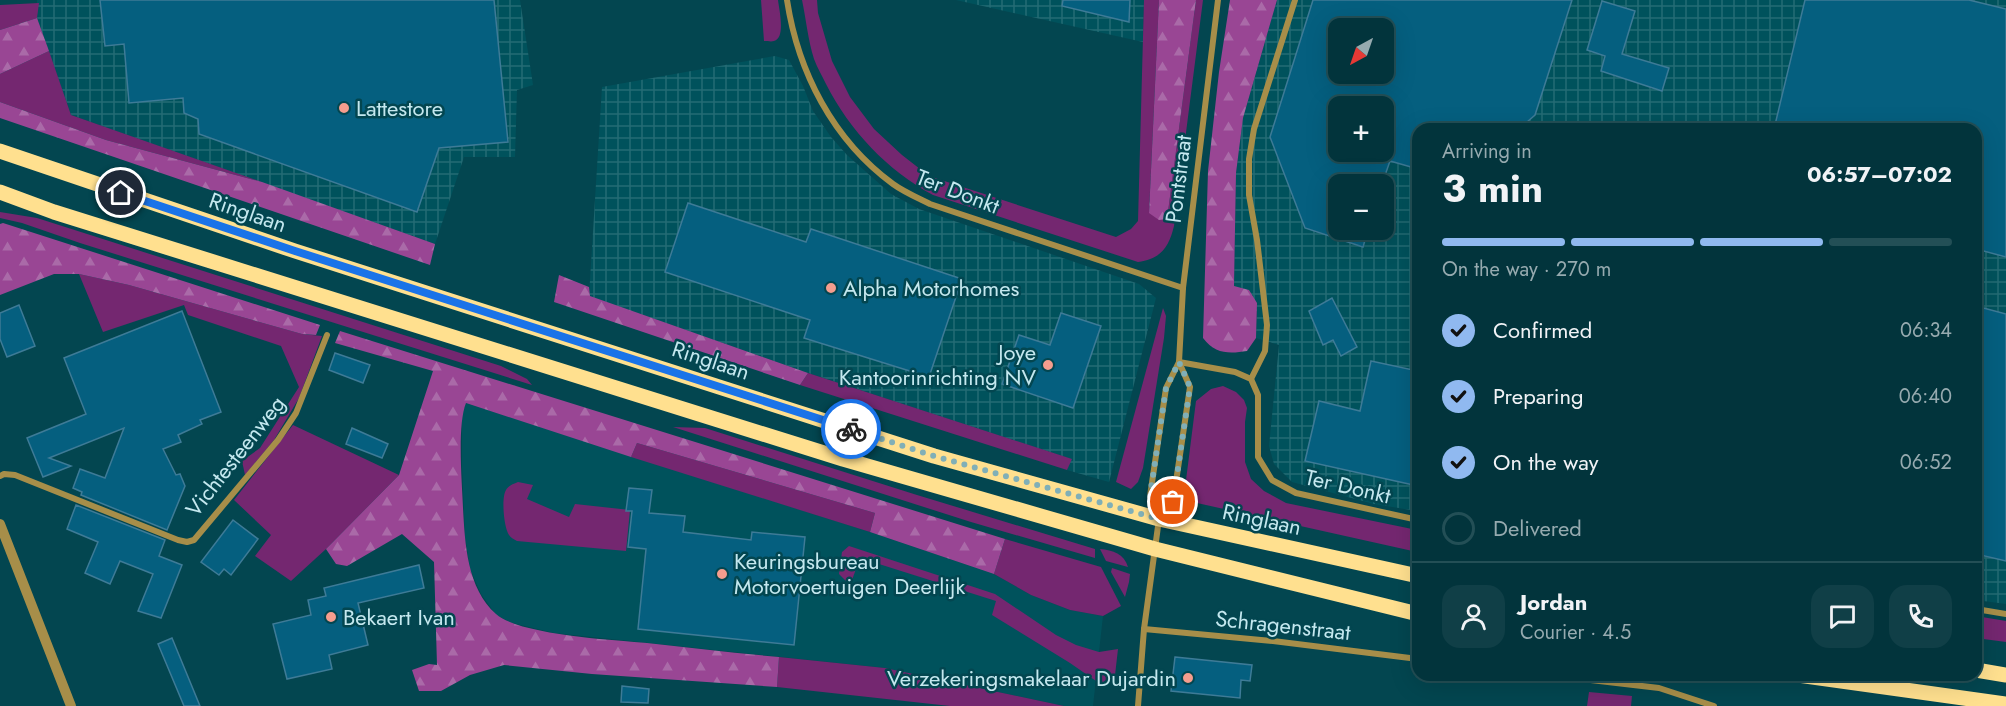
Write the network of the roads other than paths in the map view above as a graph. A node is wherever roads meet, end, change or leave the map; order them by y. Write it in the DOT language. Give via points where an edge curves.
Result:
graph roads {
  1 [pos="788,0"];
  2 [pos="1218,0"];
  3 [pos="1295,0"];
  4 [pos="0,151"];
  5 [pos="2,194"];
  6 [pos="1183,288"];
  7 [pos="327,335"];
  8 [pos="1179,362"];
  9 [pos="1251,379"];
  10 [pos="0,476"];
  11 [pos="1159,519"];
  12 [pos="1412,519"];
  13 [pos="0,524"];
  14 [pos="1155,549"];
  15 [pos="1412,575"];
  16 [pos="1982,610"];
  17 [pos="1412,613"];
  18 [pos="2006,614"];
  19 [pos="1144,629"];
  20 [pos="1412,658"];
  21 [pos="1982,671"];
  22 [pos="2006,675"];
  23 [pos="1604,681"];
  24 [pos="1841,681"];
  25 [pos="2006,704"];
  26 [pos="72,706"];
  27 [pos="1138,706"];
  28 [pos="1714,706"];
  1 -- 6 [label="street, Ter Donkt" via="796,44 826,111 864,161 895,186 930,204"];
  2 -- 6 [label="street, Pontstraat"];
  3 -- 9 [label="street" via="1254,129 1249,159 1249,195 1266,325 1265,351"];
  4 -- 11 [label="main road, Ringlaan" via="295,251 934,456"];
  5 -- 14 [label="main road" via="843,459"];
  6 -- 8 [label="street, Pontstraat"];
  7 -- 10 [label="street, Vichtesteenweg" via="296,413 194,540 178,540 15,475"];
  8 -- 9 [label="street" via="1235,372"];
  8 -- 11 [label="street, Pontstraat" via="1166,388 1150,496"];
  8 -- 11 [label="street, Pontstraat" via="1190,387 1173,502"];
  9 -- 12 [label="street, Ter Donkt" via="1258,394 1258,457 1272,480 1296,493"];
  11 -- 14 [label="street, Pontstraat"];
  11 -- 15 [label="main road, Ringlaan"];
  13 -- 26 [label="street"];
  14 -- 17 [label="main road"];
  14 -- 19 [label="street, Pontstraat"];
  16 -- 18 [label="street"];
  19 -- 20 [label="street, Schragenstraat"];
  19 -- 27 [label="street, Pontstraat"];
  21 -- 22 [label="main road"];
  23 -- 28 [label="street" via="1659,687"];
  24 -- 25 [label="main road"];
}
